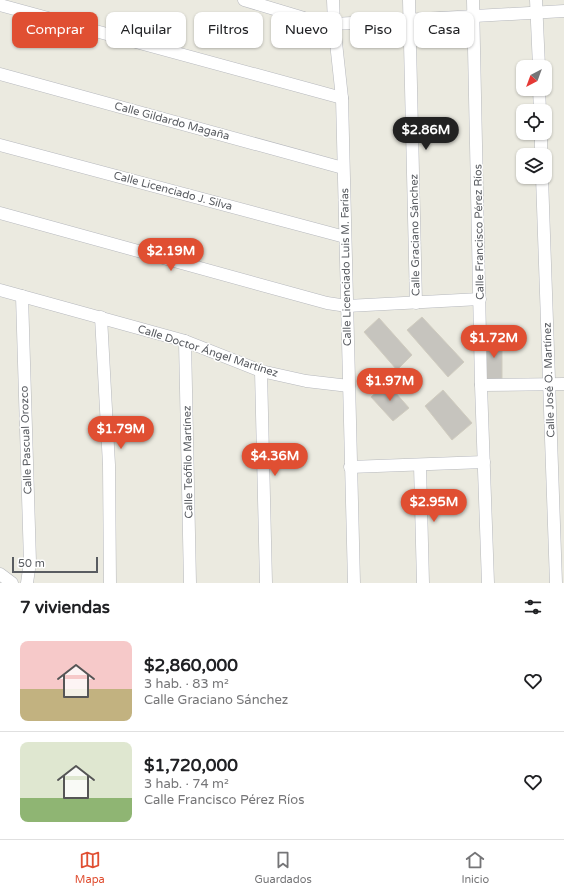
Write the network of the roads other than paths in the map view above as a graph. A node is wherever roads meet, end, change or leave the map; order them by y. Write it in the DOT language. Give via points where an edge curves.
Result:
graph roads {
  1 [pos="244,0"];
  2 [pos="333,0"];
  3 [pos="409,0"];
  4 [pos="473,0"];
  5 [pos="0,5"];
  6 [pos="536,6"];
  7 [pos="284,12"];
  8 [pos="334,12"];
  9 [pos="474,12"];
  10 [pos="564,12"];
  11 [pos="474,16"];
  12 [pos="410,20"];
  13 [pos="414,20"];
  14 [pos="342,24"];
  15 [pos="337,48"];
  16 [pos="539,60"];
  17 [pos="0,74"];
  18 [pos="342,98"];
  19 [pos="0,145"];
  20 [pos="344,168"];
  21 [pos="542,184"];
  22 [pos="0,213"];
  23 [pos="345,238"];
  24 [pos="0,290"];
  25 [pos="22,296"];
  26 [pos="480,299"];
  27 [pos="416,303"];
  28 [pos="347,306"];
  29 [pos="101,317"];
  30 [pos="185,341"];
  31 [pos="260,371"];
  32 [pos="549,384"];
  33 [pos="564,384"];
  34 [pos="481,385"];
  35 [pos="349,386"];
  36 [pos="484,462"];
  37 [pos="420,465"];
  38 [pos="350,467"];
  39 [pos="0,574"];
  40 [pos="12,583"];
  41 [pos="27,583"];
  42 [pos="110,583"];
  43 [pos="190,583"];
  44 [pos="266,583"];
  45 [pos="354,583"];
  46 [pos="424,583"];
  47 [pos="488,583"];
  48 [pos="556,583"];
  1 -- 7 [label="street"];
  2 -- 8 [label="street, Calle Licenciado Luis M. Farías"];
  3 -- 12 [label="street, Calle Graciano Sánchez"];
  4 -- 9 [label="street, Calle Francisco Pérez Ríos"];
  5 -- 18 [label="street"];
  6 -- 10 [label="street"];
  6 -- 11 [label="street"];
  6 -- 16 [label="street"];
  11 -- 26 [label="street, Calle Francisco Pérez Ríos"];
  12 -- 13 [label="street"];
  12 -- 14 [label="street"];
  12 -- 27 [label="street, Calle Graciano Sánchez"];
  15 -- 18 [label="street, Calle Licenciado Luis M. Farías"];
  17 -- 20 [label="street, Calle Gildardo Magaña"];
  18 -- 20 [label="street, Calle Licenciado Luis M. Farías"];
  19 -- 23 [label="street, Calle Licenciado J. Silva"];
  20 -- 23 [label="street, Calle Licenciado Luis M. Farías"];
  21 -- 32 [label="street, Calle José O. Martínez"];
  22 -- 28 [label="street" via="307,298"];
  23 -- 28 [label="street, Calle Licenciado Luis M. Farías"];
  24 -- 25 [label="street, Calle Doctor Ángel Martínez"];
  25 -- 29 [label="street, Calle Doctor Ángel Martínez"];
  25 -- 41 [label="street, Calle Pascual Orozco" via="30,562"];
  26 -- 27 [label="street"];
  26 -- 34 [label="street, Calle Francisco Pérez Ríos"];
  27 -- 28 [label="street"];
  28 -- 35 [label="street, Calle Licenciado Luis M. Farías"];
  29 -- 30 [label="street, Calle Doctor Ángel Martínez"];
  29 -- 42 [label="street" via="109,465"];
  30 -- 31 [label="street, Calle Doctor Ángel Martínez"];
  30 -- 43 [label="street, Calle Teófilo Martínez"];
  31 -- 35 [label="street, Calle Doctor Ángel Martínez" via="306,381"];
  31 -- 44 [label="street"];
  32 -- 33 [label="street"];
  32 -- 34 [label="street"];
  32 -- 48 [label="street, Calle José O. Martínez"];
  34 -- 36 [label="street, Calle Francisco Pérez Ríos"];
  35 -- 38 [label="street, Calle Licenciado Luis M. Farías"];
  36 -- 37 [label="street"];
  36 -- 47 [label="street, Calle Francisco Pérez Ríos"];
  37 -- 38 [label="street"];
  37 -- 46 [label="street"];
  38 -- 45 [label="street, Calle Licenciado Luis M. Farías"];
  39 -- 40 [label="street"];
}
